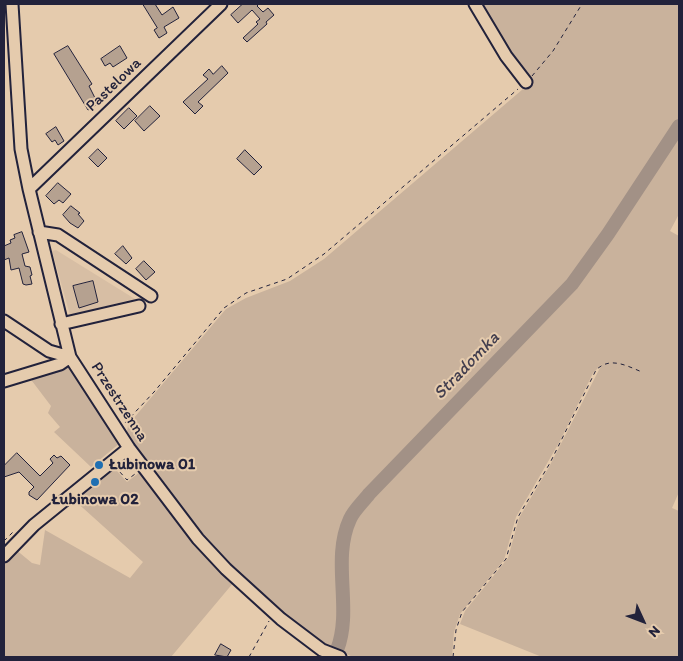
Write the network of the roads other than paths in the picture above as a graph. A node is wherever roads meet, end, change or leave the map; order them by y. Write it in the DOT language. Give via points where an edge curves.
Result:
graph roads {
  1 [pos="12,4"];
  2 [pos="221,4"];
  3 [pos="475,4"];
  4 [pos="526,82"];
  5 [pos="29,189"];
  6 [pos="39,232"];
  7 [pos="151,296"];
  8 [pos="139,306"];
  9 [pos="4,321"];
  10 [pos="61,324"];
  11 [pos="70,357"];
  12 [pos="4,381"];
  13 [pos="129,448"];
  14 [pos="4,556"];
  15 [pos="340,657"];
  1 -- 5 [label="street, Przestrzenna" via="22,149"];
  2 -- 5 [label="street, Pastelowa"];
  3 -- 4 [label="street" via="506,56"];
  5 -- 6 [label="street, Przestrzenna"];
  6 -- 7 [label="street" via="58,235"];
  6 -- 10 [label="street, Przestrzenna"];
  8 -- 10 [label="street"];
  9 -- 11 [label="street" via="49,351"];
  10 -- 11 [label="street, Przestrzenna"];
  11 -- 12 [label="street" via="60,364"];
  11 -- 13 [label="street, Przestrzenna"];
  13 -- 14 [label="street" via="34,525"];
  13 -- 15 [label="street, Przestrzenna" via="198,539 226,570 322,650"];
}
